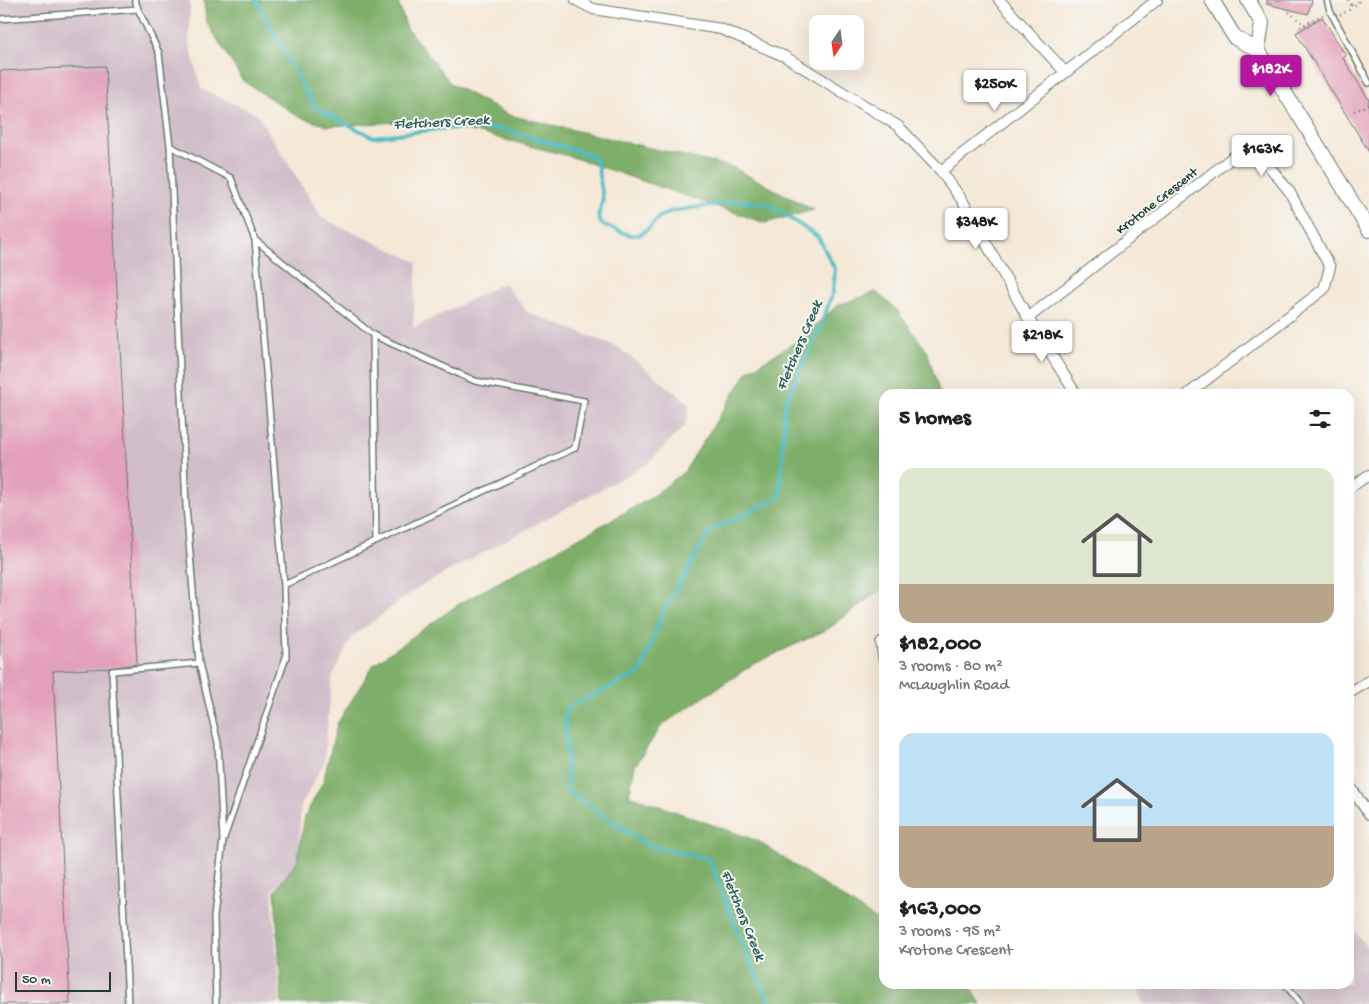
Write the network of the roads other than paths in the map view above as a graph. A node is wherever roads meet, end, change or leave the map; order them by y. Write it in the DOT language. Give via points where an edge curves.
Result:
graph roads {
  1 [pos="135,0"];
  2 [pos="576,0"];
  3 [pos="999,0"];
  4 [pos="1157,0"];
  5 [pos="1212,0"];
  6 [pos="1248,0"];
  7 [pos="1327,0"];
  8 [pos="138,9"];
  9 [pos="0,19"];
  10 [pos="1258,50"];
  11 [pos="1065,72"];
  12 [pos="1369,83"];
  13 [pos="170,146"];
  14 [pos="941,171"];
  15 [pos="1369,230"];
  16 [pos="255,240"];
  17 [pos="1028,318"];
  18 [pos="373,335"];
  19 [pos="1073,389"];
  20 [pos="1195,389"];
  21 [pos="1369,475"];
  22 [pos="1354,485"];
  23 [pos="376,541"];
  24 [pos="284,585"];
  25 [pos="200,663"];
  26 [pos="1369,681"];
  27 [pos="1354,690"];
  28 [pos="1354,792"];
  29 [pos="1369,814"];
  30 [pos="223,840"];
  31 [pos="1289,989"];
  32 [pos="128,1004"];
  33 [pos="216,1004"];
  34 [pos="1301,1004"];
  1 -- 8 [label="lane"];
  2 -- 14 [label="street" via="593,9 721,29 784,56 898,126"];
  3 -- 11 [label="street"];
  4 -- 11 [label="street"];
  5 -- 10 [label="street" via="1235,38"];
  6 -- 10 [label="street" via="1262,23"];
  7 -- 12 [label="lane"];
  8 -- 9 [label="lane"];
  8 -- 13 [label="lane" via="159,53"];
  10 -- 15 [label="street"];
  11 -- 14 [label="street"];
  13 -- 16 [label="lane" via="231,178"];
  13 -- 25 [label="lane" via="186,506"];
  14 -- 17 [label="street" via="962,200"];
  16 -- 18 [label="lane"];
  16 -- 24 [label="lane"];
  17 -- 19 [label="street"];
  17 -- 20 [label="street, Krotone Crescent" via="1238,153 1249,151 1261,156 1289,191 1330,267 1324,290"];
  18 -- 23 [label="lane"];
  18 -- 23 [label="lane" via="475,381 584,401 575,448"];
  21 -- 22 [label="street"];
  23 -- 24 [label="lane"];
  24 -- 30 [label="lane" via="286,657"];
  25 -- 30 [label="lane" via="218,743"];
  25 -- 32 [label="lane" via="112,671"];
  26 -- 27 [label="street"];
  28 -- 29 [label="street"];
  30 -- 33 [label="lane" via="214,917"];
  31 -- 34 [label="lane"];
}
